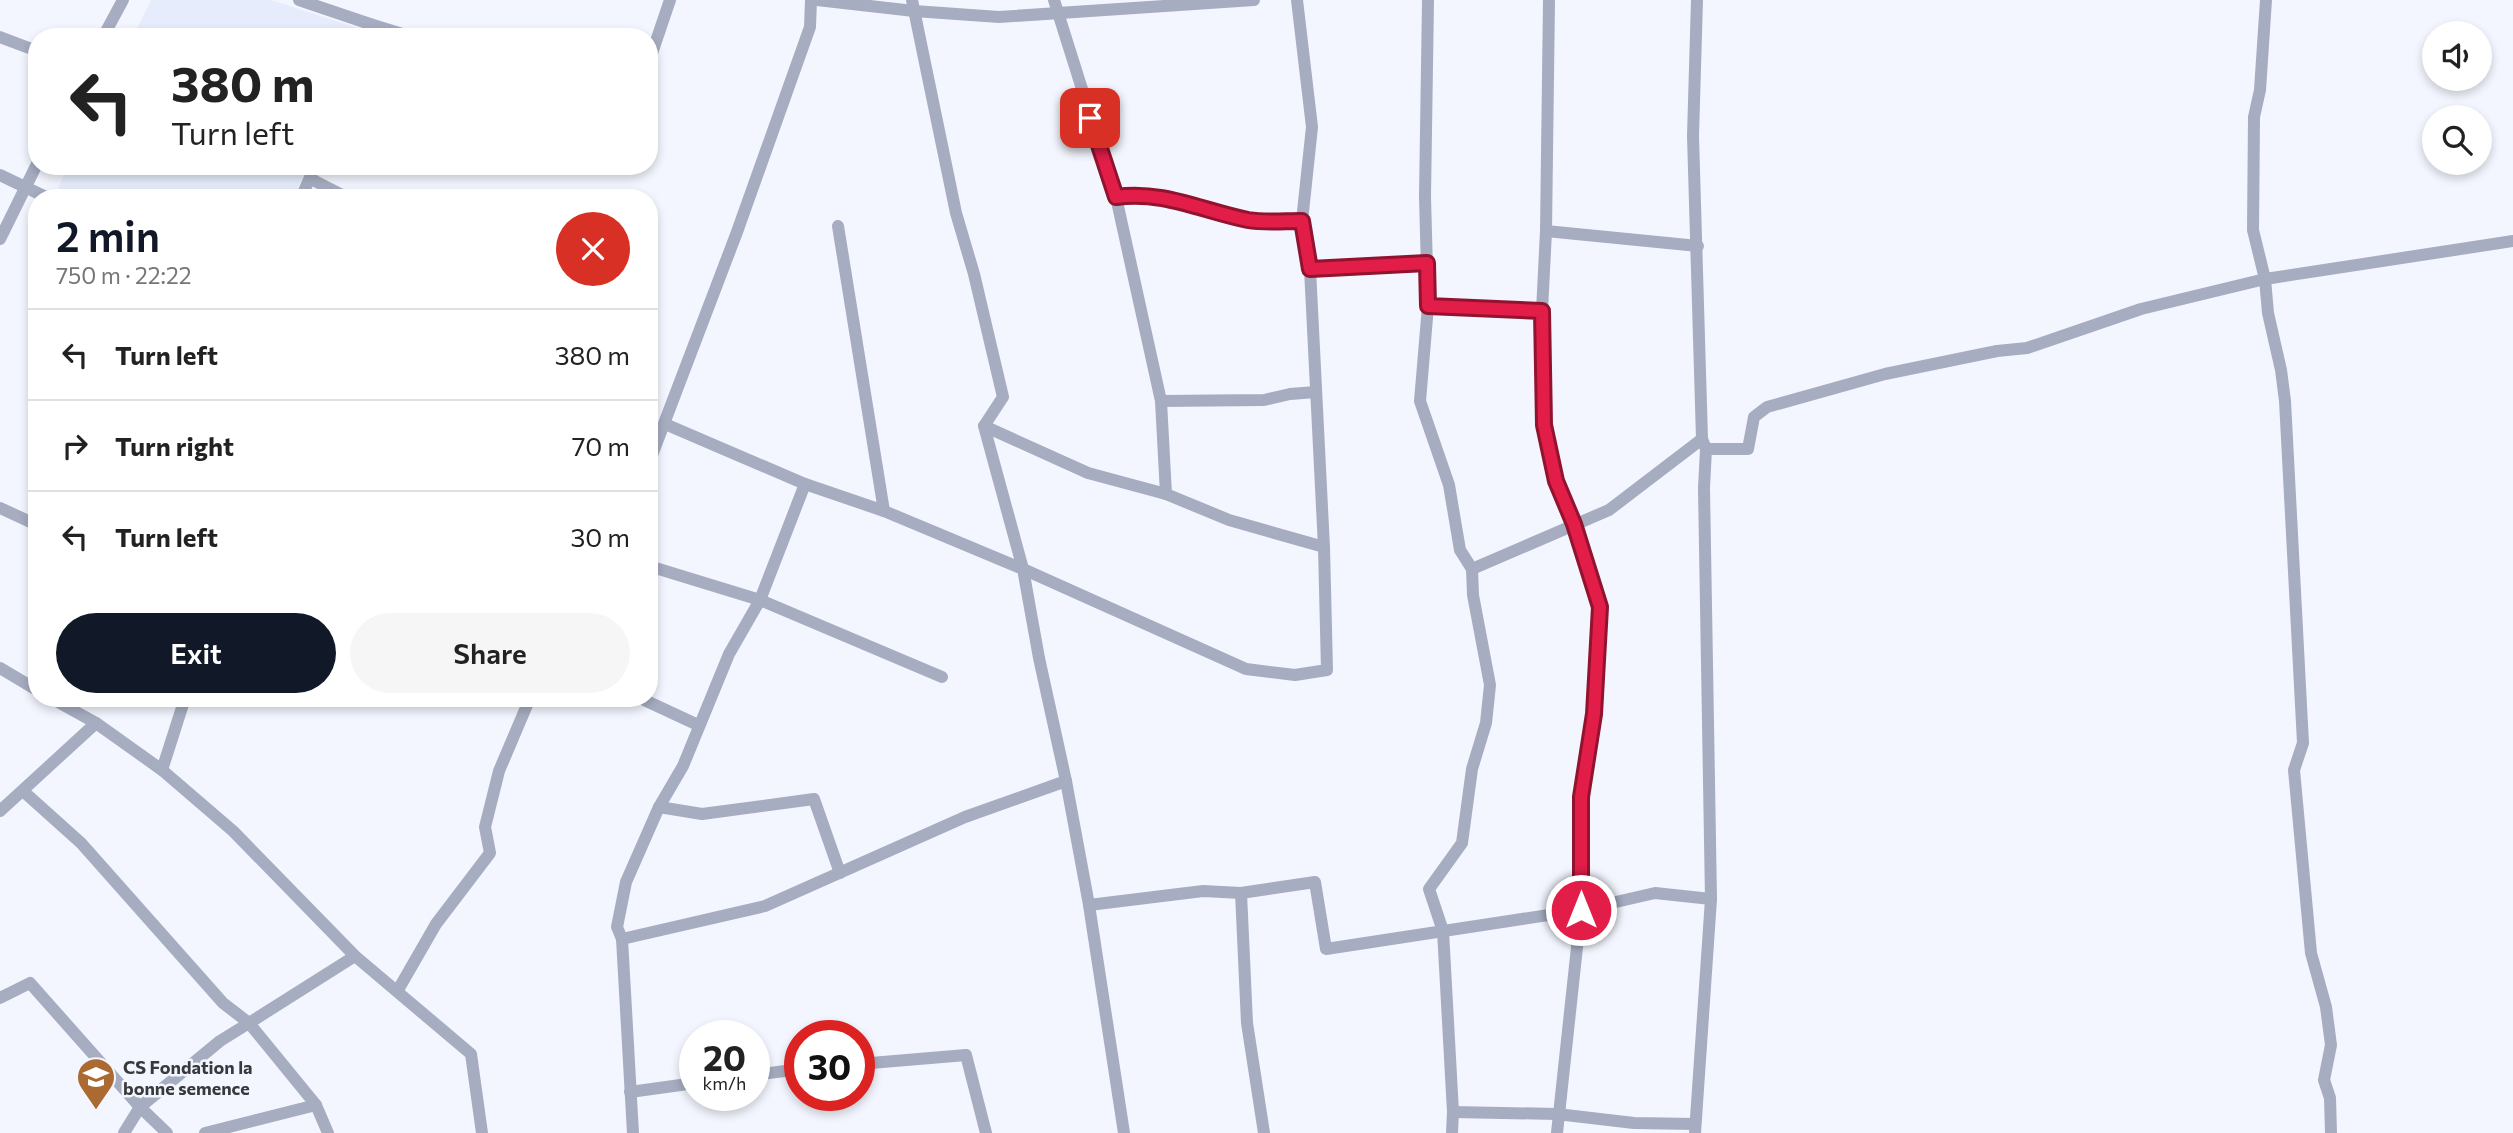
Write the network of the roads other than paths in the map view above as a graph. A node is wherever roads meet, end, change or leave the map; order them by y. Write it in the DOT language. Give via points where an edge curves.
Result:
graph roads {
  1 [pos="122,0"];
  2 [pos="299,0"];
  3 [pos="670,0"];
  4 [pos="811,0"];
  5 [pos="817,0"];
  6 [pos="1254,0"];
  7 [pos="1297,0"];
  8 [pos="1428,0"];
  9 [pos="1549,0"];
  10 [pos="1697,0"];
  11 [pos="2266,0"];
  12 [pos="913,6"];
  13 [pos="1055,6"];
  14 [pos="370,23"];
  15 [pos="108,28"];
  16 [pos="368,28"];
  17 [pos="385,28"];
  18 [pos="658,35"];
  19 [pos="0,37"];
  20 [pos="28,48"];
  21 [pos="0,175"];
  22 [pos="31,175"];
  23 [pos="317,175"];
  24 [pos="25,186"];
  25 [pos="31,189"];
  26 [pos="336,189"];
  27 [pos="1116,197"];
  28 [pos="1302,221"];
  29 [pos="838,226"];
  30 [pos="1546,232"];
  31 [pos="0,239"];
  32 [pos="2513,241"];
  33 [pos="1698,246"];
  34 [pos="1427,263"];
  35 [pos="1310,269"];
  36 [pos="2266,279"];
  37 [pos="1428,306"];
  38 [pos="1542,311"];
  39 [pos="1316,392"];
  40 [pos="1161,401"];
  41 [pos="665,424"];
  42 [pos="984,426"];
  43 [pos="658,441"];
  44 [pos="1704,444"];
  45 [pos="805,484"];
  46 [pos="1166,494"];
  47 [pos="0,508"];
  48 [pos="884,511"];
  49 [pos="28,521"];
  50 [pos="1574,524"];
  51 [pos="1324,547"];
  52 [pos="658,569"];
  53 [pos="1023,569"];
  54 [pos="1472,569"];
  55 [pos="760,600"];
  56 [pos="0,668"];
  57 [pos="942,677"];
  58 [pos="28,685"];
  59 [pos="658,706"];
  60 [pos="67,707"];
  61 [pos="182,707"];
  62 [pos="526,707"];
  63 [pos="96,723"];
  64 [pos="698,725"];
  65 [pos="162,770"];
  66 [pos="1066,781"];
  67 [pos="23,790"];
  68 [pos="659,807"];
  69 [pos="0,811"];
  70 [pos="840,873"];
  71 [pos="1241,893"];
  72 [pos="1711,899"];
  73 [pos="1089,905"];
  74 [pos="1581,910"];
  75 [pos="1443,931"];
  76 [pos="622,939"];
  77 [pos="355,956"];
  78 [pos="398,990"];
  79 [pos="0,998"];
  80 [pos="249,1023"];
  81 [pos="875,1063"];
  82 [pos="679,1085"];
  83 [pos="630,1092"];
  84 [pos="316,1105"];
  85 [pos="140,1107"];
  86 [pos="1454,1112"];
  87 [pos="1557,1114"];
  88 [pos="1695,1129"];
  89 [pos="124,1133"];
  90 [pos="167,1133"];
  91 [pos="205,1133"];
  92 [pos="328,1133"];
  93 [pos="482,1133"];
  94 [pos="633,1133"];
  95 [pos="986,1133"];
  96 [pos="1124,1133"];
  97 [pos="1264,1133"];
  98 [pos="1452,1133"];
  99 [pos="1557,1133"];
  100 [pos="2331,1133"];
  1 -- 15 [label="street"];
  2 -- 14 [label="street"];
  3 -- 18 [label="street"];
  4 -- 41 [label="street" via="810,27"];
  5 -- 12 [label="street"];
  6 -- 13 [label="street"];
  7 -- 28 [label="street" via="1312,127"];
  8 -- 34 [label="street"];
  9 -- 30 [label="street"];
  10 -- 33 [label="street" via="1693,136"];
  11 -- 36 [label="street" via="2254,117 2253,230"];
  12 -- 13 [label="street" via="999,17"];
  12 -- 42 [label="street" via="956,213 1003,397"];
  13 -- 27 [label="street"];
  14 -- 16 [label="street"];
  14 -- 17 [label="street"];
  19 -- 20 [label="street"];
  21 -- 24 [label="street"];
  22 -- 24 [label="street"];
  23 -- 26 [label="street"];
  24 -- 25 [label="street"];
  24 -- 31 [label="street"];
  27 -- 28 [label="street" via="1155,196 1247,219"];
  27 -- 40 [label="street"];
  28 -- 35 [label="street"];
  29 -- 48 [label="street"];
  30 -- 33 [label="street"];
  30 -- 38 [label="street"];
  32 -- 36 [label="street"];
  33 -- 44 [label="street"];
  34 -- 35 [label="street"];
  34 -- 37 [label="street"];
  35 -- 39 [label="street"];
  36 -- 44 [label="street" via="2141,309 2027,348 1885,374 1783,400 1754,417 1748,449"];
  36 -- 100 [label="street" via="2285,401 2303,743 2294,770 2311,953 2331,1045 2324,1080 2330,1098"];
  37 -- 38 [label="street"];
  37 -- 54 [label="street" via="1420,401 1449,485 1460,550"];
  38 -- 50 [label="street" via="1544,425 1556,481"];
  39 -- 40 [label="street" via="1264,400"];
  39 -- 51 [label="street"];
  40 -- 46 [label="street"];
  41 -- 43 [label="street"];
  41 -- 45 [label="street"];
  42 -- 46 [label="street" via="1088,473"];
  42 -- 53 [label="street"];
  44 -- 50 [label="street" via="1609,510"];
  44 -- 72 [label="street"];
  45 -- 48 [label="street"];
  45 -- 55 [label="street"];
  46 -- 51 [label="street" via="1229,520"];
  47 -- 49 [label="street"];
  48 -- 53 [label="street"];
  50 -- 54 [label="street"];
  50 -- 74 [label="street" via="1600,607 1594,714 1581,797"];
  51 -- 53 [label="street" via="1327,670 1295,675 1245,668"];
  52 -- 55 [label="street"];
  53 -- 66 [label="street"];
  54 -- 75 [label="street" via="1490,685 1462,842 1429,889"];
  55 -- 57 [label="street"];
  55 -- 64 [label="street" via="729,654"];
  56 -- 58 [label="street"];
  59 -- 64 [label="street"];
  60 -- 63 [label="street"];
  61 -- 65 [label="street"];
  62 -- 78 [label="street" via="499,771 485,827 490,853 436,924"];
  63 -- 65 [label="street"];
  63 -- 67 [label="street"];
  64 -- 68 [label="street" via="683,766"];
  65 -- 77 [label="street" via="233,831"];
  66 -- 70 [label="street" via="965,817"];
  66 -- 73 [label="street"];
  67 -- 69 [label="street"];
  67 -- 80 [label="street" via="81,843 223,1003"];
  68 -- 70 [label="street" via="702,814 814,799"];
  68 -- 76 [label="street" via="626,882 617,927"];
  70 -- 76 [label="street" via="765,906"];
  71 -- 73 [label="street" via="1203,891"];
  71 -- 75 [label="street" via="1315,882 1326,949"];
  71 -- 97 [label="street" via="1247,1023"];
  72 -- 74 [label="street" via="1655,893"];
  72 -- 88 [label="street"];
  73 -- 96 [label="street"];
  74 -- 75 [label="street"];
  74 -- 87 [label="street"];
  75 -- 86 [label="street"];
  76 -- 83 [label="street"];
  77 -- 78 [label="street"];
  77 -- 80 [label="street"];
  78 -- 93 [label="street" via="471,1054"];
  79 -- 85 [label="street" via="30,984"];
  80 -- 84 [label="street"];
  80 -- 85 [label="street"];
  81 -- 95 [label="street" via="966,1055"];
  82 -- 83 [label="street"];
  83 -- 94 [label="street"];
  84 -- 91 [label="street"];
  84 -- 92 [label="street"];
  85 -- 89 [label="street"];
  85 -- 90 [label="street"];
  86 -- 87 [label="street"];
  86 -- 98 [label="street"];
  87 -- 88 [label="street"];
  87 -- 99 [label="street"];
}
